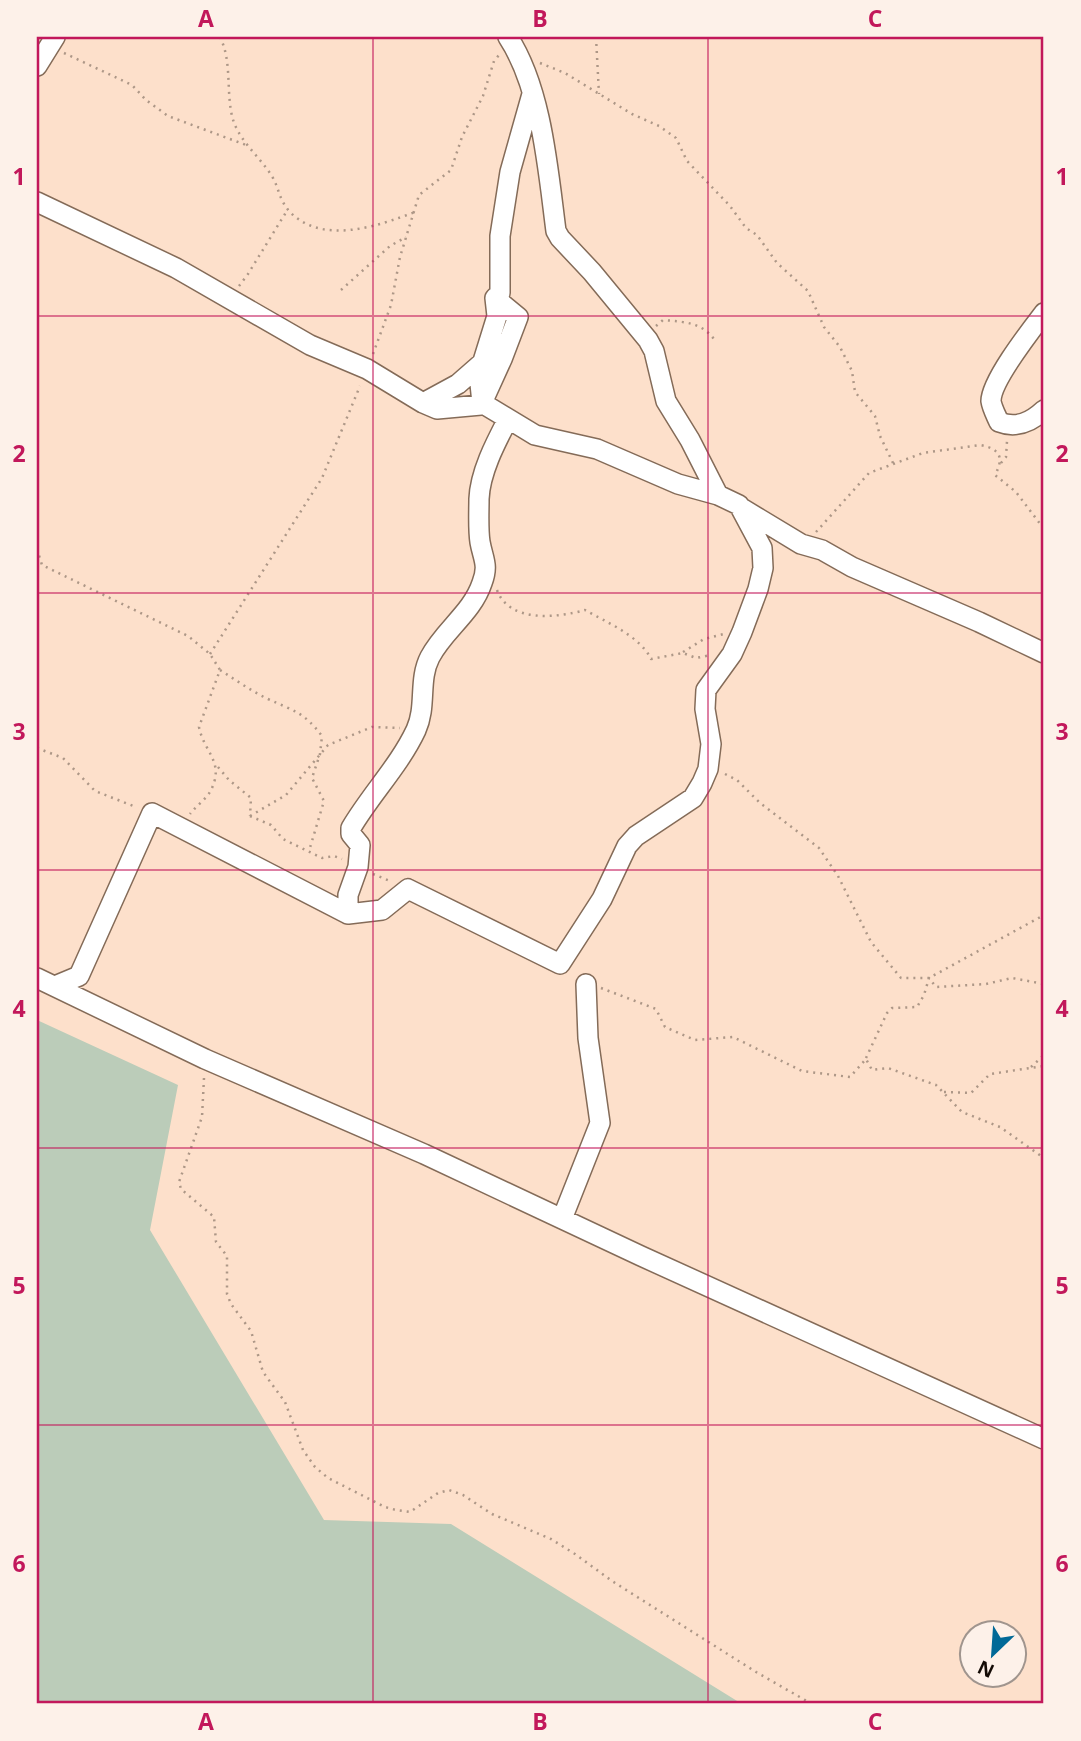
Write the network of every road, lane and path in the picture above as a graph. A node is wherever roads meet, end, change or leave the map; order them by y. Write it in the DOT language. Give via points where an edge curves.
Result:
graph roads {
  1 [pos="220,37"];
  2 [pos="596,37"];
  3 [pos="52,41"];
  4 [pos="518,43"];
  5 [pos="37,66"];
  6 [pos="532,93"];
  7 [pos="599,94"];
  8 [pos="246,145"];
  9 [pos="37,202"];
  10 [pos="288,209"];
  11 [pos="415,212"];
  12 [pos="406,237"];
  13 [pos="341,290"];
  14 [pos="220,295"];
  15 [pos="495,299"];
  16 [pos="1044,313"];
  17 [pos="646,338"];
  18 [pos="716,342"];
  19 [pos="482,363"];
  20 [pos="368,369"];
  21 [pos="482,403"];
  22 [pos="423,404"];
  23 [pos="1044,410"];
  24 [pos="508,419"];
  25 [pos="999,422"];
  26 [pos="893,463"];
  27 [pos="1001,463"];
  28 [pos="718,495"];
  29 [pos="741,509"];
  30 [pos="1044,529"];
  31 [pos="801,544"];
  32 [pos="37,549"];
  33 [pos="486,562"];
  34 [pos="42,565"];
  35 [pos="37,566"];
  36 [pos="742,632"];
  37 [pos="1044,653"];
  38 [pos="210,654"];
  39 [pos="680,654"];
  40 [pos="727,661"];
  41 [pos="220,670"];
  42 [pos="416,729"];
  43 [pos="37,748"];
  44 [pos="320,754"];
  45 [pos="217,765"];
  46 [pos="708,769"];
  47 [pos="152,813"];
  48 [pos="250,816"];
  49 [pos="181,828"];
  50 [pos="309,851"];
  51 [pos="358,867"];
  52 [pos="408,889"];
  53 [pos="348,914"];
  54 [pos="1044,915"];
  55 [pos="929,978"];
  56 [pos="46,982"];
  57 [pos="586,984"];
  58 [pos="1044,984"];
  59 [pos="1044,1055"];
  60 [pos="205,1059"];
  61 [pos="866,1059"];
  62 [pos="1044,1066"];
  63 [pos="1030,1068"];
  64 [pos="944,1092"];
  65 [pos="1044,1158"];
  66 [pos="562,1219"];
  67 [pos="1044,1440"];
  68 [pos="812,1704"];
  1 -- 8 [label="path" via="227,59 232,117"];
  2 -- 7 [label="path"];
  3 -- 5 [label="street"];
  3 -- 8 [label="path" via="132,85 168,116"];
  4 -- 6 [label="street"];
  4 -- 7 [label="path"];
  4 -- 11 [label="path" via="494,61 452,170 421,192"];
  6 -- 15 [label="street" via="510,172 500,236 500,293"];
  6 -- 17 [label="street" via="556,231"];
  7 -- 26 [label="path" via="676,138 687,161 757,235 777,263 808,291 852,371 857,397 875,415"];
  8 -- 10 [label="path" via="273,178"];
  9 -- 14 [label="street" via="176,268"];
  10 -- 11 [label="path" via="300,219 330,230 366,228"];
  10 -- 14 [label="path" via="239,286"];
  11 -- 12 [label="path"];
  12 -- 13 [label="path"];
  12 -- 20 [label="path" via="391,305"];
  14 -- 20 [label="street" via="310,345"];
  15 -- 19 [label="street" via="497,316"];
  15 -- 21 [label="street" via="518,317"];
  16 -- 25 [label="street" via="992,394"];
  17 -- 18 [label="path" via="663,320 707,329"];
  17 -- 28 [label="street" via="654,351 663,394"];
  19 -- 21 [label="street"];
  19 -- 22 [label="street" via="458,384"];
  20 -- 22 [label="street"];
  20 -- 38 [label="path" via="322,478"];
  21 -- 22 [label="street" via="440,409"];
  21 -- 24 [label="street"];
  23 -- 25 [label="street" via="1027,423"];
  24 -- 28 [label="street" via="547,439 597,449 678,484"];
  24 -- 33 [label="street" via="479,496 480,541"];
  25 -- 27 [label="path" via="1008,446"];
  26 -- 27 [label="path" via="923,453 980,446 993,449"];
  26 -- 31 [label="path" via="869,473"];
  27 -- 30 [label="path" via="995,475 1016,492"];
  28 -- 29 [label="street"];
  29 -- 31 [label="street"];
  29 -- 36 [label="street" via="762,548 763,568"];
  31 -- 37 [label="street"];
  32 -- 34 [label="path"];
  33 -- 39 [label="path" via="499,597 518,612 568,615 585,610 647,649 651,659"];
  33 -- 42 [label="street" via="475,598 428,660"];
  34 -- 35 [label="path"];
  34 -- 38 [label="path" via="188,636"];
  36 -- 39 [label="path" via="704,639"];
  36 -- 40 [label="street"];
  38 -- 41 [label="path"];
  39 -- 40 [label="path" via="711,655"];
  40 -- 46 [label="street" via="710,681 704,701 711,744"];
  41 -- 44 [label="path" via="267,699 297,710 322,736"];
  41 -- 45 [label="path" via="199,727"];
  42 -- 44 [label="path" via="372,727 328,745"];
  42 -- 51 [label="street" via="351,828 360,845"];
  43 -- 47 [label="path" via="63,758 95,791"];
  44 -- 48 [label="path" via="286,795"];
  44 -- 50 [label="path" via="312,778 324,801"];
  45 -- 48 [label="path" via="251,798"];
  45 -- 49 [label="path" via="209,792"];
  46 -- 52 [label="street" via="693,798 627,846 602,899 560,964"];
  46 -- 55 [label="path" via="737,780 819,848 871,942 901,978"];
  47 -- 49 [label="street"];
  47 -- 56 [label="street" via="79,976"];
  48 -- 50 [label="path"];
  49 -- 53 [label="street"];
  50 -- 51 [label="path"];
  51 -- 52 [label="path"];
  51 -- 53 [label="street" via="350,886"];
  52 -- 53 [label="street" via="382,910"];
  54 -- 55 [label="path"];
  55 -- 58 [label="path" via="936,987 1012,978"];
  55 -- 61 [label="path" via="917,1007 892,1008 887,1013"];
  56 -- 60 [label="street"];
  57 -- 61 [label="path" via="656,1009 665,1027 695,1040 733,1037 807,1073 850,1077"];
  57 -- 66 [label="street" via="600,1123"];
  59 -- 63 [label="path"];
  60 -- 66 [label="street"];
  60 -- 68 [label="path" via="202,1117 179,1182 181,1189 214,1217 216,1242 227,1256 231,1304 251,1331 263,1372 285,1402 303,1450 315,1467 328,1478 397,1510 410,1511 449,1490 464,1495 492,1514 575,1553 612,1581"];
  61 -- 64 [label="path" via="872,1070 888,1068 932,1083"];
  62 -- 63 [label="path"];
  63 -- 64 [label="path" via="990,1074 971,1093"];
  64 -- 65 [label="path" via="962,1112 1000,1127"];
  66 -- 67 [label="street"];
}
